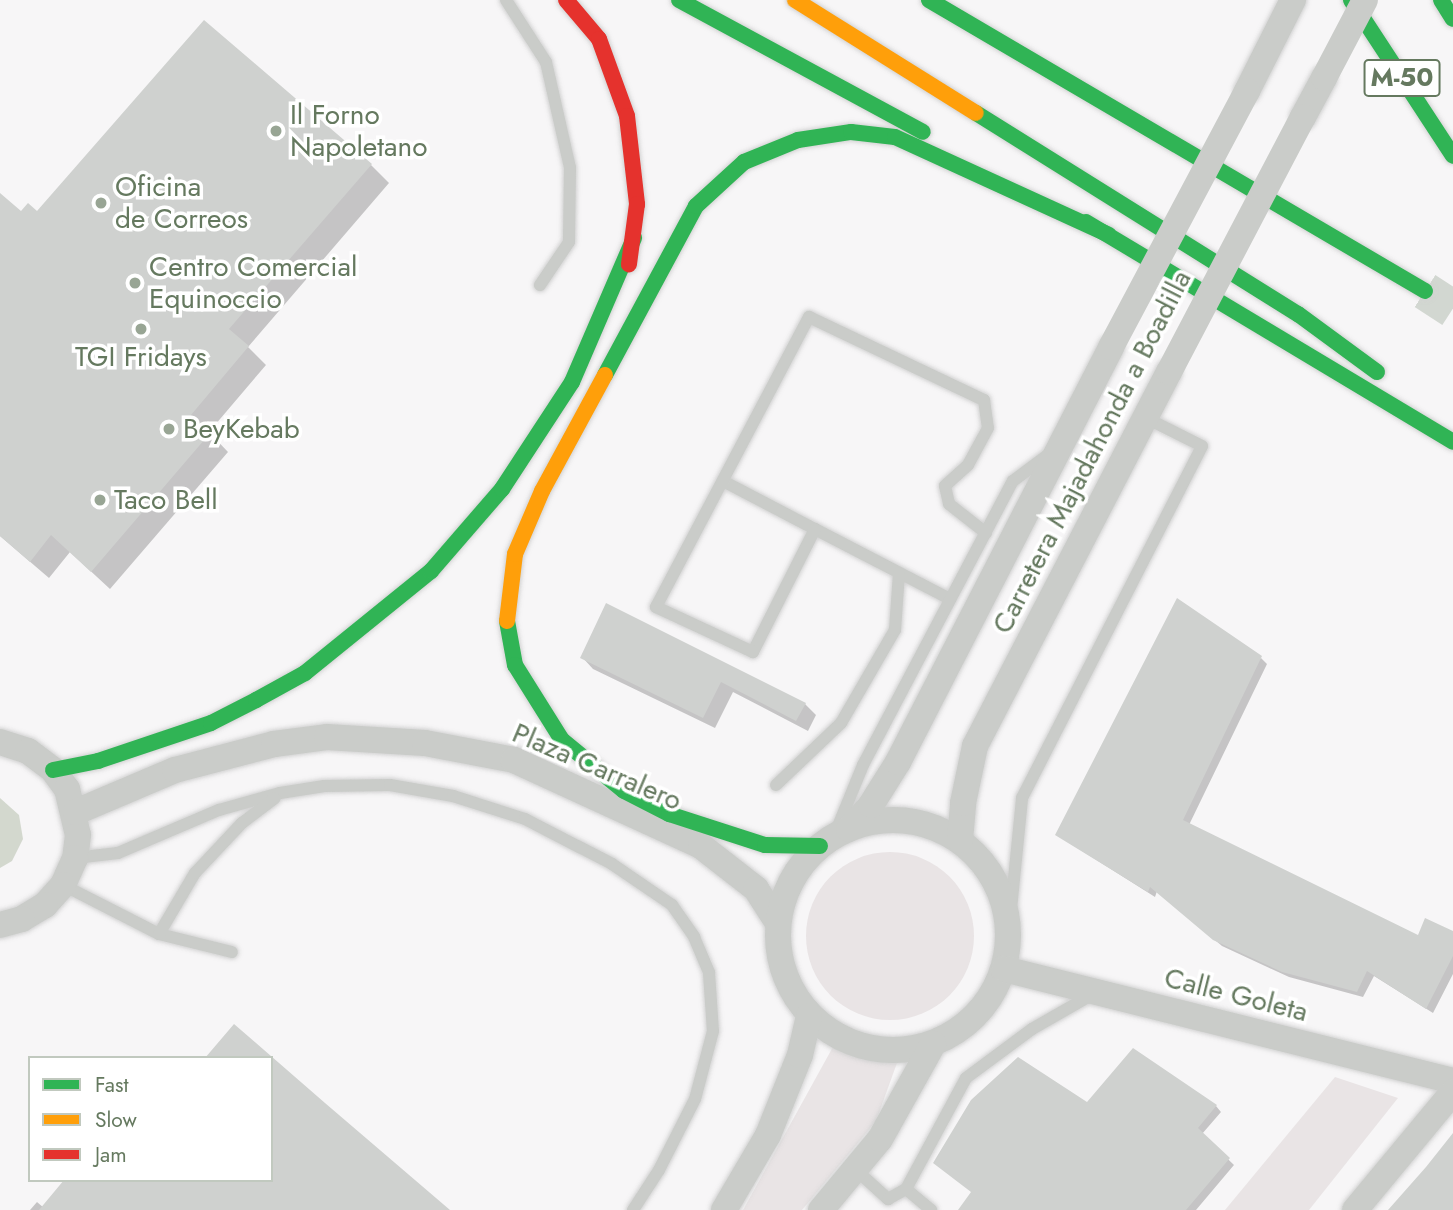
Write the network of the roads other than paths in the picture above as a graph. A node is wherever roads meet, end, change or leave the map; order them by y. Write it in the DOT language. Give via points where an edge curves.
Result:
graph roads {
  1 [pos="506,0"];
  2 [pos="566,0"];
  3 [pos="679,0"];
  4 [pos="795,0"];
  5 [pos="929,0"];
  6 [pos="1293,0"];
  7 [pos="1351,0"];
  8 [pos="1364,0"];
  9 [pos="1441,0"];
  10 [pos="1453,19"];
  11 [pos="1453,156"];
  12 [pos="1109,235"];
  13 [pos="634,239"];
  14 [pos="540,285"];
  15 [pos="1425,291"];
  16 [pos="1387,378"];
  17 [pos="1409,395"];
  18 [pos="1144,417"];
  19 [pos="577,422"];
  20 [pos="1453,427"];
  21 [pos="1453,442"];
  22 [pos="1060,445"];
  23 [pos="723,481"];
  24 [pos="815,529"];
  25 [pos="986,533"];
  26 [pos="899,573"];
  27 [pos="950,600"];
  28 [pos="0,742"];
  29 [pos="53,770"];
  30 [pos="776,785"];
  31 [pos="280,793"];
  32 [pos="76,812"];
  33 [pos="669,814"];
  34 [pos="834,837"];
  35 [pos="960,841"];
  36 [pos="701,846"];
  37 [pos="75,858"];
  38 [pos="63,885"];
  39 [pos="778,923"];
  40 [pos="0,925"];
  41 [pos="1009,929"];
  42 [pos="159,934"];
  43 [pos="232,952"];
  44 [pos="1004,969"];
  45 [pos="1096,992"];
  46 [pos="809,1016"];
  47 [pos="933,1044"];
  48 [pos="1453,1080"];
  49 [pos="1453,1092"];
  50 [pos="855,1169"];
  51 [pos="906,1189"];
  52 [pos="889,1204"];
  53 [pos="633,1210"];
  54 [pos="723,1210"];
  55 [pos="821,1210"];
  56 [pos="931,1210"];
  57 [pos="1355,1210"];
  1 -- 14 [label="lane" via="546,62 570,169 569,242"];
  2 -- 13 [label="highway" via="599,39 624,104 634,155"];
  3 -- 12 [label="highway"];
  4 -- 16 [label="highway" via="1287,306"];
  5 -- 15 [label="highway"];
  6 -- 22 [label="street, Carretera Majadahonda a Boadilla, bridge"];
  7 -- 11 [label="highway, M-50"];
  8 -- 18 [label="street, Carretera Majadahonda a Boadilla, bridge"];
  9 -- 10 [label="highway, M-50"];
  12 -- 19 [label="highway" via="895,137 851,132 798,140 744,162 696,206"];
  12 -- 21 [label="highway"];
  13 -- 19 [label="highway" via="621,303"];
  13 -- 29 [label="highway" via="572,382 502,489 431,572 305,673 256,700 211,723 98,761"];
  17 -- 20 [label="highway"];
  18 -- 35 [label="street, Carretera Majadahonda a Boadilla" via="975,746 962,803"];
  18 -- 41 [label="lane" via="1202,446 1022,798"];
  19 -- 33 [label="highway" via="515,554 507,597 515,665 562,740 624,791"];
  22 -- 25 [label="lane" via="1013,481"];
  22 -- 34 [label="street, Carretera Majadahonda a Boadilla" via="898,762 871,806"];
  23 -- 24 [label="lane"];
  23 -- 24 [label="lane" via="656,607 753,652"];
  23 -- 25 [label="lane" via="809,317 984,400 988,428 968,465 945,486 949,505"];
  24 -- 26 [label="lane"];
  25 -- 27 [label="lane"];
  26 -- 27 [label="lane"];
  26 -- 30 [label="lane" via="895,630 841,723"];
  27 -- 34 [label="lane" via="863,765"];
  28 -- 29 [label="street" via="28,751"];
  29 -- 32 [label="street"];
  31 -- 37 [label="lane" via="219,810 118,853"];
  31 -- 42 [label="lane" via="242,823 195,873"];
  31 -- 53 [label="lane" via="324,786 390,785 453,796 525,819 612,864 672,905 694,937 709,973 713,1031 695,1099"];
  32 -- 36 [label="street, Plaza Carralero" via="175,770 274,744 327,737 425,743 514,760"];
  32 -- 37 [label="street"];
  33 -- 34 [label="highway" via="765,845"];
  33 -- 36 [label="highway"];
  34 -- 35 [label="street" via="877,821 906,820 934,827"];
  34 -- 39 [label="street, Carretera Majadahonda a Boadilla" via="794,877"];
  35 -- 41 [label="street" via="995,879"];
  36 -- 39 [label="street, Plaza Carralero" via="756,889"];
  37 -- 38 [label="street"];
  38 -- 40 [label="street" via="45,905"];
  38 -- 42 [label="lane"];
  39 -- 46 [label="street, Carretera Majadahonda a Boadilla" via="783,973"];
  41 -- 44 [label="street"];
  42 -- 43 [label="lane"];
  44 -- 45 [label="street, Calle Goleta"];
  44 -- 47 [label="street, Carretera Majadahonda a Boadilla" via="989,1001 964,1027"];
  45 -- 48 [label="street, Calle Goleta"];
  45 -- 51 [label="lane" via="1032,1029 966,1078"];
  46 -- 47 [label="street, Carretera Majadahonda a Boadilla" via="836,1037 867,1049 900,1051"];
  46 -- 54 [label="street" via="800,1055 768,1135"];
  47 -- 50 [label="street" via="880,1139"];
  49 -- 57 [label="street"];
  50 -- 52 [label="lane"];
  50 -- 55 [label="street"];
  51 -- 52 [label="lane"];
  51 -- 56 [label="lane"];
}
